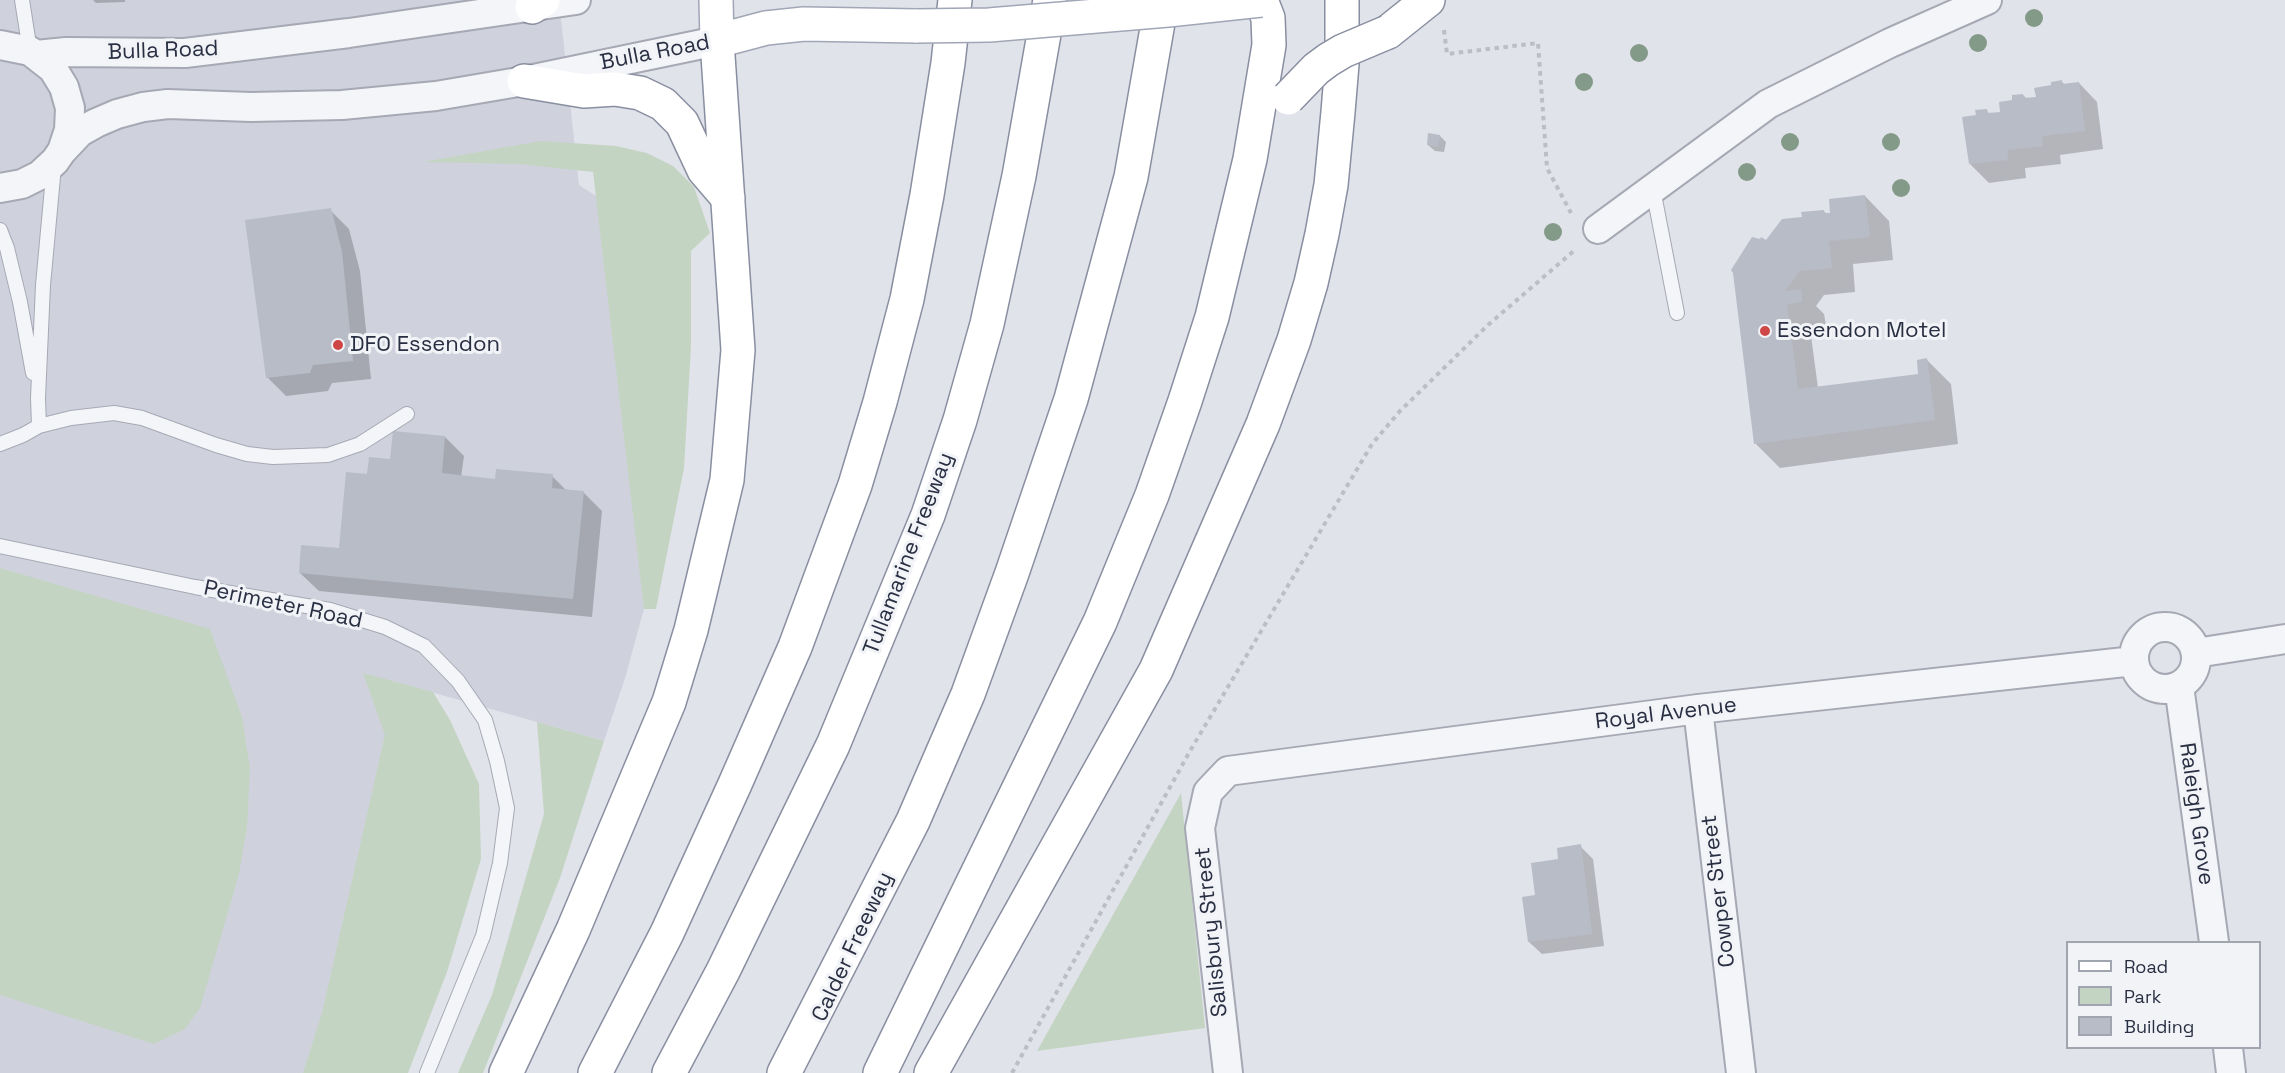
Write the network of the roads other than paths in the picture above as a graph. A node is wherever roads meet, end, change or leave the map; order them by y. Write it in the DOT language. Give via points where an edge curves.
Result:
graph roads {
  1 [pos="22,0"];
  2 [pos="576,0"];
  3 [pos="716,0"];
  4 [pos="955,0"];
  5 [pos="1050,0"];
  6 [pos="1162,0"];
  7 [pos="1342,0"];
  8 [pos="1987,0"];
  9 [pos="538,3"];
  10 [pos="1263,6"];
  11 [pos="1436,11"];
  12 [pos="717,40"];
  13 [pos="0,45"];
  14 [pos="33,53"];
  15 [pos="524,81"];
  16 [pos="58,156"];
  17 [pos="1250,159"];
  18 [pos="0,188"];
  19 [pos="1653,189"];
  20 [pos="728,198"];
  21 [pos="0,230"];
  22 [pos="1592,235"];
  23 [pos="1677,313"];
  24 [pos="38,398"];
  25 [pos="407,414"];
  26 [pos="39,426"];
  27 [pos="0,444"];
  28 [pos="0,546"];
  29 [pos="2285,639"];
  30 [pos="2196,653"];
  31 [pos="2134,661"];
  32 [pos="2179,686"];
  33 [pos="1698,709"];
  34 [pos="735,784"];
  35 [pos="1208,792"];
  36 [pos="913,821"];
  37 [pos="2214,941"];
  38 [pos="2228,1049"];
  39 [pos="428,1073"];
  40 [pos="506,1073"];
  41 [pos="576,1073"];
  42 [pos="595,1073"];
  43 [pos="669,1073"];
  44 [pos="784,1073"];
  45 [pos="794,1073"];
  46 [pos="880,1073"];
  47 [pos="931,1073"];
  48 [pos="1228,1073"];
  49 [pos="1741,1073"];
  50 [pos="2231,1073"];
  1 -- 14 [label="lane"];
  2 -- 9 [label="street, Bulla Road"];
  3 -- 12 [label="main road"];
  4 -- 34 [label="main road" via="925,207 907,299 880,402 855,485 799,636"];
  5 -- 43 [label="main road, Tullamarine Freeway" via="1019,176 987,324 928,515 833,745"];
  6 -- 36 [label="main road" via="1131,177 1071,399 968,694"];
  7 -- 47 [label="main road" via="1338,112 1322,234 1311,283 1263,424 1156,670"];
  8 -- 19 [label="street" via="1768,104"];
  9 -- 14 [label="street, Bulla Road" via="349,33 185,53"];
  10 -- 12 [label="main road, Bulla Road, bridge" via="989,25 804,24"];
  10 -- 17 [label="main road" via="1268,58"];
  11 -- 17 [label="main road, bridge" via="1343,51 1316,69 1288,98"];
  12 -- 15 [label="street, Bulla Road"];
  12 -- 20 [label="main road"];
  13 -- 14 [label="street, Bulla Road"];
  14 -- 16 [label="street" via="53,69 70,108 69,130"];
  15 -- 16 [label="street, Bulla Road" via="436,96 342,105 143,107 117,114 80,132"];
  15 -- 20 [label="main road" via="584,91 615,89 640,93 663,104 682,123 704,170"];
  16 -- 18 [label="street, Bulla Road" via="40,175"];
  16 -- 24 [label="lane" via="43,285"];
  17 -- 46 [label="main road" via="1212,316 1185,401 1100,622"];
  19 -- 22 [label="street"];
  19 -- 23 [label="lane"];
  20 -- 40 [label="main road" via="738,350 732,426 727,480 691,630 669,702 640,775"];
  21 -- 24 [label="lane" via="20,302"];
  24 -- 26 [label="lane"];
  25 -- 26 [label="lane" via="360,444 328,455 301,457 247,454 114,412"];
  26 -- 27 [label="lane"];
  28 -- 39 [label="lane, Perimeter Road" via="195,587 330,610 385,627 424,646 458,681 484,720 507,807 500,863 483,936"];
  29 -- 30 [label="street"];
  30 -- 31 [label="street" via="2182,631 2156,627 2139,640"];
  30 -- 32 [label="street" via="2192,674"];
  31 -- 32 [label="street" via="2148,684 2169,689"];
  31 -- 33 [label="street, Royal Avenue"];
  32 -- 37 [label="street, Raleigh Grove"];
  33 -- 35 [label="street, Royal Avenue" via="1228,771"];
  33 -- 49 [label="street, Cowper Street"];
  34 -- 41 [label="main road"];
  34 -- 42 [label="main road" via="667,933"];
  35 -- 48 [label="street, Salisbury Street" via="1200,828"];
  36 -- 44 [label="main road"];
  36 -- 45 [label="main road, Calder Freeway"];
  38 -- 50 [label="street"];
}
